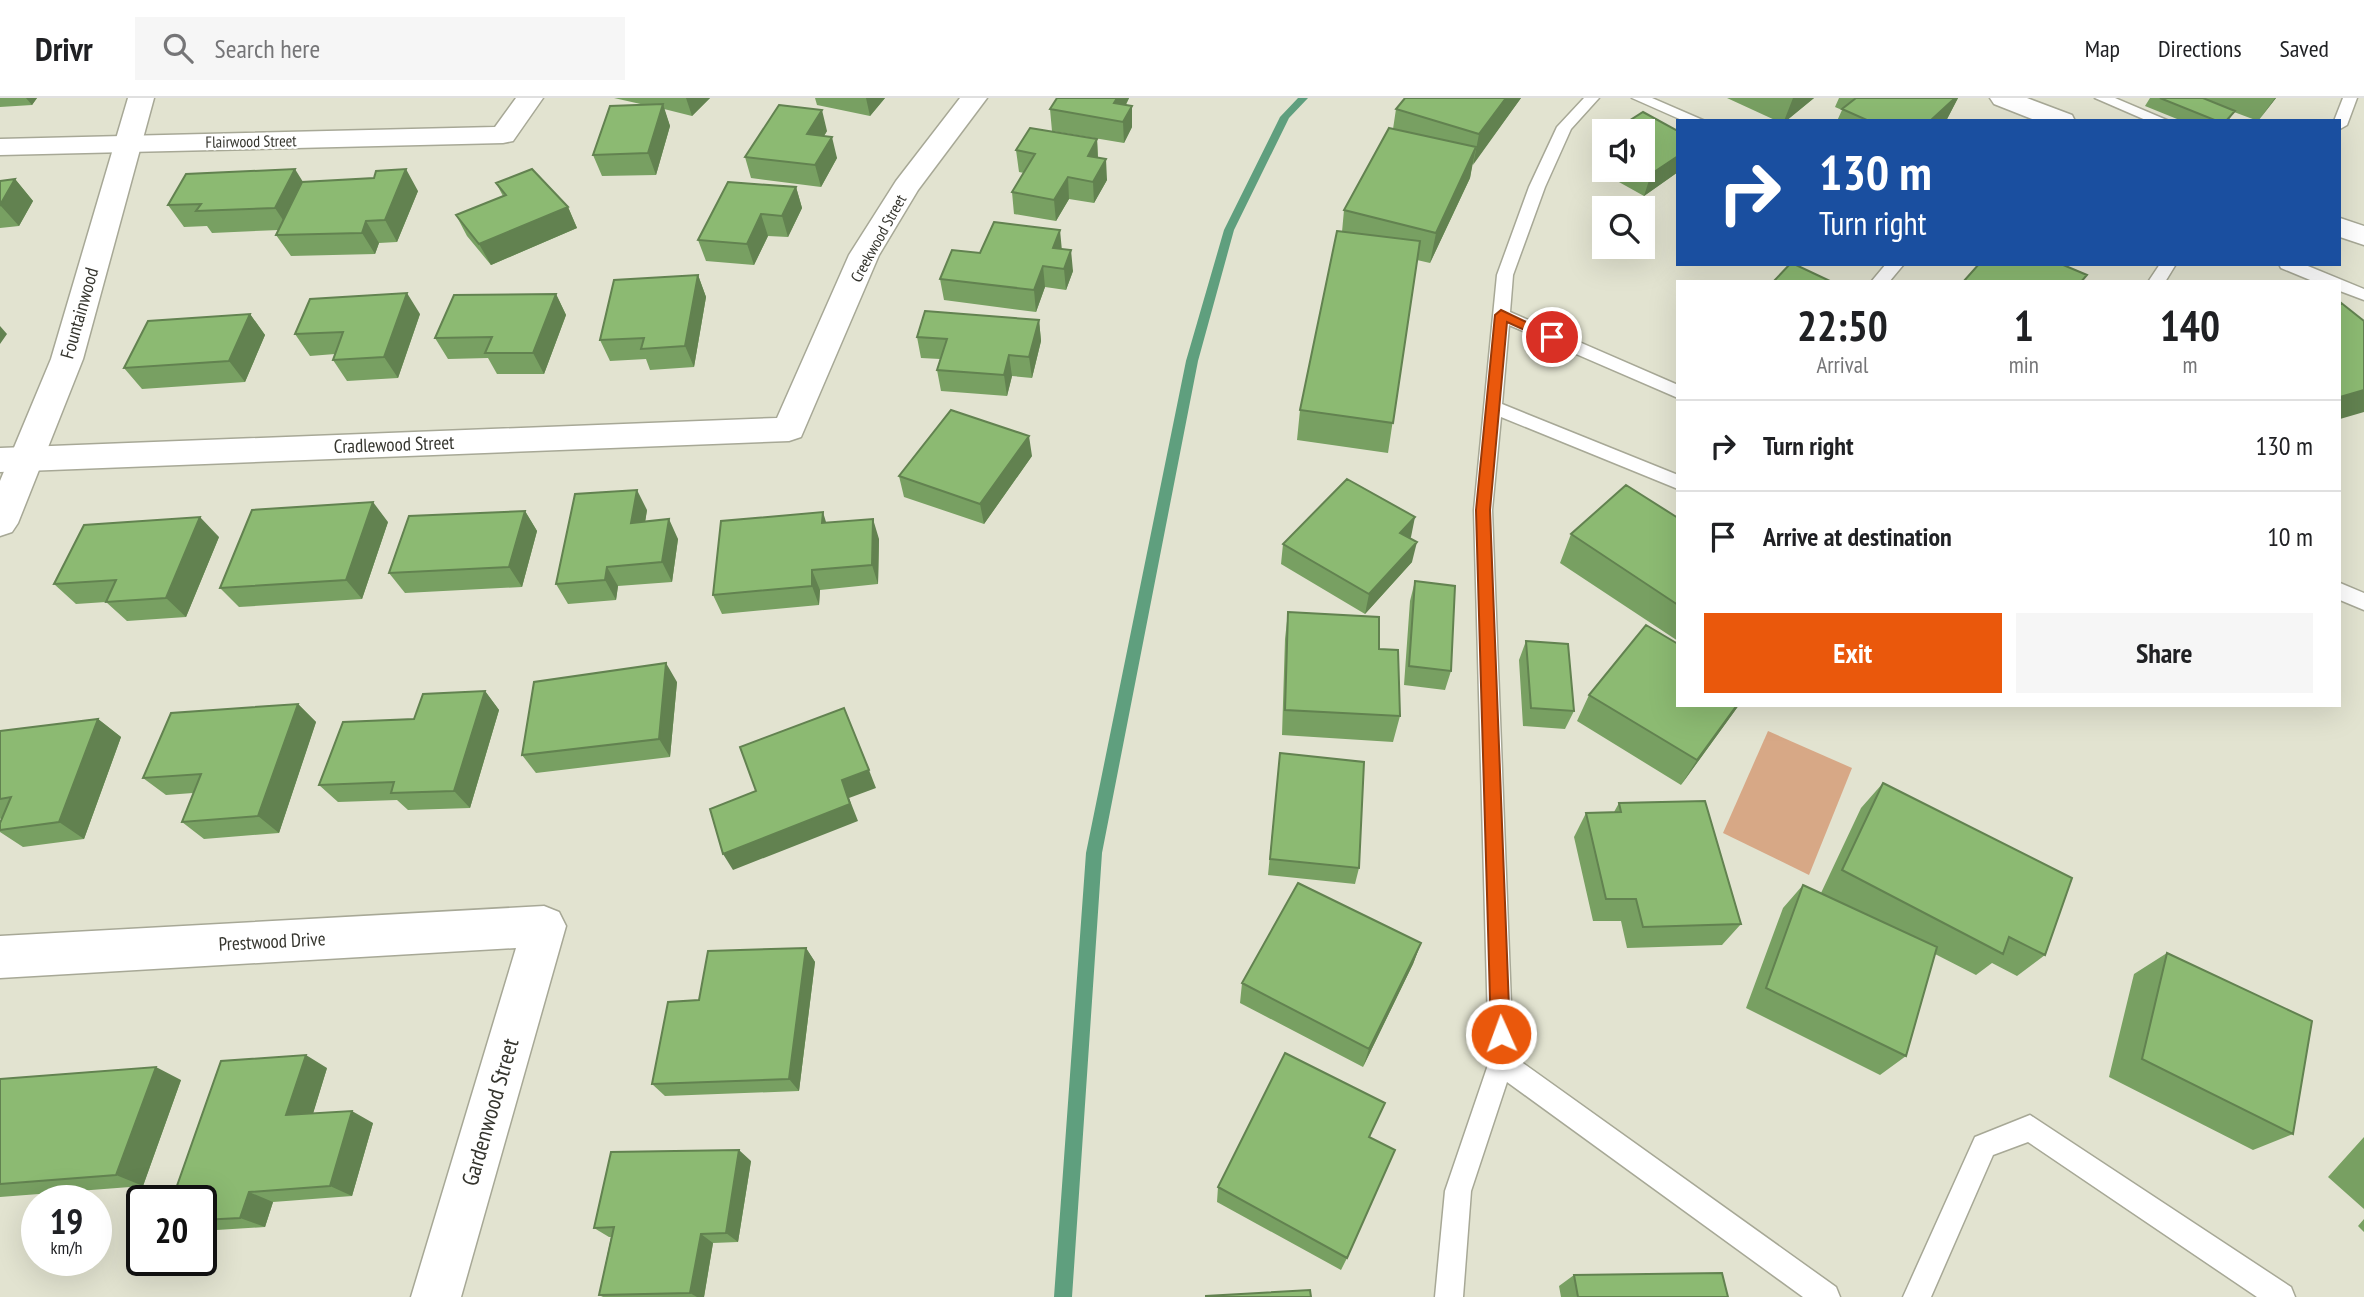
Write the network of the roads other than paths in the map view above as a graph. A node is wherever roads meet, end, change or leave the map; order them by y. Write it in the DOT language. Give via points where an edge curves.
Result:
graph roads {
  1 [pos="141,98"];
  2 [pos="530,98"];
  3 [pos="974,98"];
  4 [pos="1592,98"];
  5 [pos="1639,98"];
  6 [pos="2003,98"];
  7 [pos="2102,98"];
  8 [pos="2349,103"];
  9 [pos="2364,113"];
  10 [pos="1693,119"];
  11 [pos="2057,119"];
  12 [pos="2157,119"];
  13 [pos="2341,123"];
  14 [pos="126,144"];
  15 [pos="0,148"];
  16 [pos="2341,227"];
  17 [pos="2364,236"];
  18 [pos="1894,266"];
  19 [pos="2292,266"];
  20 [pos="1881,280"];
  21 [pos="2326,280"];
  22 [pos="2341,285"];
  23 [pos="2364,295"];
  24 [pos="1501,315"];
  25 [pos="1676,391"];
  26 [pos="1493,407"];
  27 [pos="789,429"];
  28 [pos="12,459"];
  29 [pos="1676,481"];
  30 [pos="0,523"];
  31 [pos="2341,591"];
  32 [pos="2364,602"];
  33 [pos="544,926"];
  34 [pos="0,957"];
  35 [pos="1502,1062"];
  36 [pos="436,1297"];
  37 [pos="1449,1297"];
  38 [pos="1826,1297"];
  39 [pos="1917,1297"];
  40 [pos="2281,1297"];
  1 -- 14 [label="street, Fountainwood"];
  2 -- 14 [label="street, Flairwood Street" via="503,135"];
  3 -- 27 [label="street, Creekwood Street" via="906,187 864,255"];
  4 -- 24 [label="lane" via="1564,127 1536,187 1505,275"];
  5 -- 10 [label="lane"];
  6 -- 11 [label="street"];
  7 -- 12 [label="lane"];
  8 -- 9 [label="lane"];
  8 -- 13 [label="lane"];
  14 -- 15 [label="street, Flairwood Street"];
  14 -- 28 [label="street, Fountainwood" via="67,359"];
  16 -- 17 [label="street"];
  18 -- 20 [label="lane"];
  19 -- 21 [label="lane"];
  22 -- 23 [label="lane"];
  24 -- 25 [label="lane"];
  24 -- 26 [label="lane"];
  26 -- 29 [label="lane"];
  26 -- 35 [label="lane" via="1483,510"];
  27 -- 28 [label="street, Cradlewood Street"];
  28 -- 30 [label="street, Fountainwood"];
  31 -- 32 [label="lane"];
  33 -- 34 [label="street, Prestwood Drive"];
  33 -- 36 [label="street, Gardenwood Street"];
  35 -- 37 [label="lane" via="1458,1191"];
  35 -- 38 [label="lane"];
  39 -- 40 [label="lane" via="1984,1146 2030,1128"];
}
